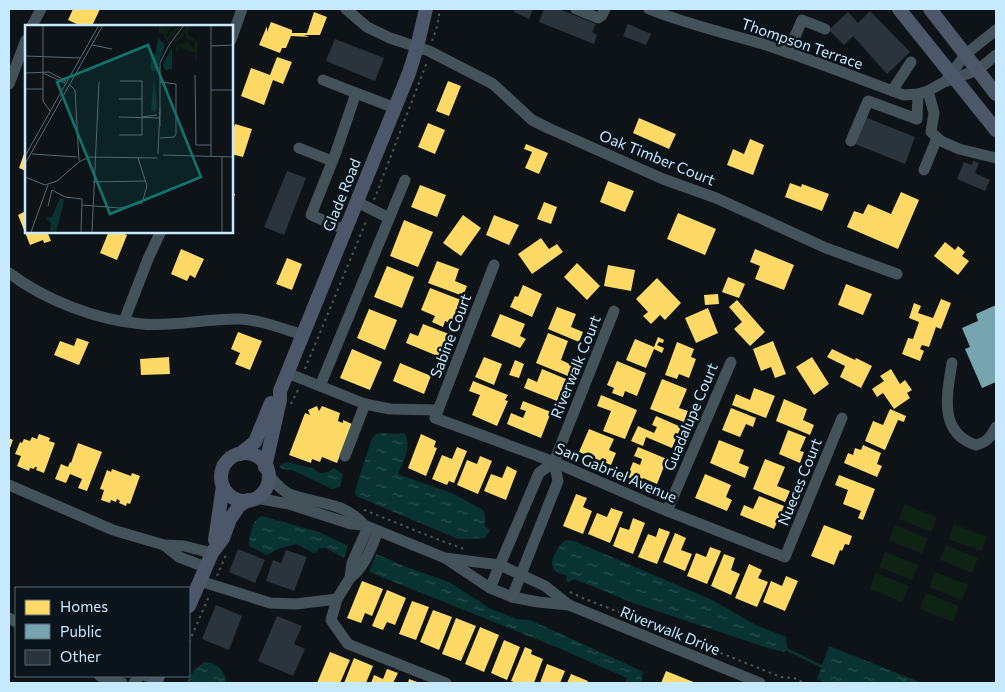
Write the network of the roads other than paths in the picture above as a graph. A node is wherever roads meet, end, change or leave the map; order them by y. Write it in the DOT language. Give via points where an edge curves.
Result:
graph roads {
  1 [pos="41,9"];
  2 [pos="242,9"];
  3 [pos="346,9"];
  4 [pos="426,9"];
  5 [pos="576,9"];
  6 [pos="605,9"];
  7 [pos="649,9"];
  8 [pos="899,9"];
  9 [pos="930,9"];
  10 [pos="33,25"];
  11 [pos="825,29"];
  12 [pos="996,30"];
  13 [pos="232,37"];
  14 [pos="25,43"];
  15 [pos="423,49"];
  16 [pos="788,54"];
  17 [pos="966,54"];
  18 [pos="996,55"];
  19 [pos="911,62"];
  20 [pos="978,70"];
  21 [pos="950,78"];
  22 [pos="323,80"];
  23 [pos="9,84"];
  24 [pos="892,91"];
  25 [pos="356,93"];
  26 [pos="923,93"];
  27 [pos="996,94"];
  28 [pos="395,108"];
  29 [pos="996,130"];
  30 [pos="936,138"];
  31 [pos="851,141"];
  32 [pos="299,148"];
  33 [pos="996,158"];
  34 [pos="332,162"];
  35 [pos="924,170"];
  36 [pos="405,180"];
  37 [pos="357,202"];
  38 [pos="389,218"];
  39 [pos="346,230"];
  40 [pos="161,232"];
  41 [pos="494,265"];
  42 [pos="9,273"];
  43 [pos="897,274"];
  44 [pos="614,312"];
  45 [pos="124,321"];
  46 [pos="303,335"];
  47 [pos="731,362"];
  48 [pos="952,362"];
  49 [pos="287,373"];
  50 [pos="320,386"];
  51 [pos="280,391"];
  52 [pos="364,404"];
  53 [pos="437,414"];
  54 [pos="842,418"];
  55 [pos="996,427"];
  56 [pos="236,451"];
  57 [pos="345,456"];
  58 [pos="554,462"];
  59 [pos="267,470"];
  60 [pos="219,483"];
  61 [pos="9,485"];
  62 [pos="252,499"];
  63 [pos="667,511"];
  64 [pos="370,528"];
  65 [pos="164,545"];
  66 [pos="218,551"];
  67 [pos="785,557"];
  68 [pos="445,558"];
  69 [pos="500,565"];
  70 [pos="205,568"];
  71 [pos="521,574"];
  72 [pos="206,583"];
  73 [pos="490,588"];
  74 [pos="512,597"];
  75 [pos="337,599"];
  76 [pos="190,605"];
  77 [pos="569,605"];
  78 [pos="730,672"];
  79 [pos="103,677"];
  80 [pos="122,683"];
  81 [pos="446,683"];
  82 [pos="726,683"];
  83 [pos="760,683"];
  1 -- 10 [label="street"];
  2 -- 13 [label="street"];
  3 -- 15 [label="street, Oak Timber Court" via="367,27"];
  4 -- 15 [label="main road, Glade Road"];
  5 -- 6 [label="street" via="598,18"];
  7 -- 16 [label="street, Thompson Terrace"];
  8 -- 21 [label="main road"];
  9 -- 17 [label="main road"];
  11 -- 16 [label="street" via="802,20"];
  12 -- 17 [label="street"];
  14 -- 23 [label="street"];
  15 -- 28 [label="main road, Glade Road"];
  15 -- 43 [label="street, Oak Timber Court" via="493,84 532,120 548,128 826,248"];
  16 -- 24 [label="street, Thompson Terrace"];
  17 -- 20 [label="main road"];
  17 -- 21 [label="street"];
  18 -- 20 [label="street"];
  19 -- 24 [label="street"];
  20 -- 21 [label="street"];
  20 -- 27 [label="main road"];
  21 -- 26 [label="street"];
  21 -- 29 [label="main road"];
  22 -- 25 [label="street"];
  24 -- 26 [label="street, Thompson Terrace" via="904,95"];
  25 -- 28 [label="street"];
  25 -- 34 [label="street"];
  26 -- 30 [label="street" via="934,113 931,132"];
  26 -- 31 [label="street" via="917,119 868,101"];
  28 -- 37 [label="main road, Glade Road"];
  30 -- 33 [label="street" via="958,149"];
  30 -- 35 [label="street"];
  32 -- 34 [label="street"];
  34 -- 39 [label="street" via="311,215"];
  36 -- 38 [label="street"];
  37 -- 38 [label="street"];
  37 -- 39 [label="main road, Glade Road"];
  38 -- 50 [label="street"];
  39 -- 46 [label="main road, Glade Road"];
  40 -- 45 [label="street"];
  41 -- 53 [label="street, Sabine Court"];
  42 -- 45 [label="street" via="49,297 83,311"];
  44 -- 58 [label="street, Riverwalk Court"];
  45 -- 46 [label="street" via="165,324 242,319"];
  46 -- 49 [label="main road, Glade Road"];
  47 -- 63 [label="street, Guadalupe Court"];
  48 -- 55 [label="street" via="947,406 953,430 959,437 976,445 992,436"];
  49 -- 50 [label="street, San Gabriel Avenue"];
  49 -- 51 [label="main road, Glade Road"];
  50 -- 52 [label="street, San Gabriel Avenue"];
  51 -- 56 [label="main road, Glade Road" via="255,442"];
  51 -- 59 [label="main road, Glade Road"];
  52 -- 53 [label="street, San Gabriel Avenue"];
  52 -- 57 [label="street"];
  53 -- 58 [label="street, San Gabriel Avenue"];
  54 -- 67 [label="street, Nueces Court"];
  56 -- 59 [label="main road" via="252,454"];
  56 -- 60 [label="main road, Glade Road" via="224,466"];
  58 -- 63 [label="street, San Gabriel Avenue"];
  58 -- 69 [label="street, Riverwalk Court" via="539,473"];
  58 -- 71 [label="street, Riverwalk Court" via="558,481"];
  59 -- 62 [label="main road, Glade Road" via="264,491"];
  59 -- 64 [label="street, Riverwalk Drive" via="291,495 356,515"];
  60 -- 62 [label="main road" via="237,500"];
  60 -- 66 [label="main road, Glade Road" via="215,536"];
  61 -- 65 [label="street" via="114,530"];
  62 -- 64 [label="street, Riverwalk Drive" via="289,504"];
  62 -- 66 [label="main road, Glade Road" via="240,506 230,519"];
  63 -- 67 [label="street, San Gabriel Avenue"];
  64 -- 68 [label="street, Riverwalk Drive"];
  64 -- 75 [label="street" via="352,563 350,578"];
  65 -- 66 [label="street"];
  65 -- 70 [label="street" via="179,557"];
  66 -- 70 [label="main road, Glade Road"];
  68 -- 69 [label="street, Riverwalk Drive"];
  68 -- 73 [label="street, Riverwalk Drive"];
  69 -- 71 [label="street, Riverwalk Drive"];
  69 -- 73 [label="street, Riverwalk Court"];
  70 -- 72 [label="main road, Glade Road"];
  71 -- 74 [label="street, Riverwalk Court"];
  71 -- 77 [label="street, Riverwalk Drive" via="545,586"];
  72 -- 75 [label="street" via="270,603 296,604"];
  72 -- 76 [label="main road, Glade Road"];
  73 -- 74 [label="street, Riverwalk Drive"];
  74 -- 77 [label="street, Riverwalk Drive"];
  75 -- 81 [label="street" via="331,620 348,644"];
  77 -- 78 [label="street, Riverwalk Drive"];
  78 -- 82 [label="street"];
  78 -- 83 [label="street, Riverwalk Drive"];
  79 -- 80 [label="street"];
}
